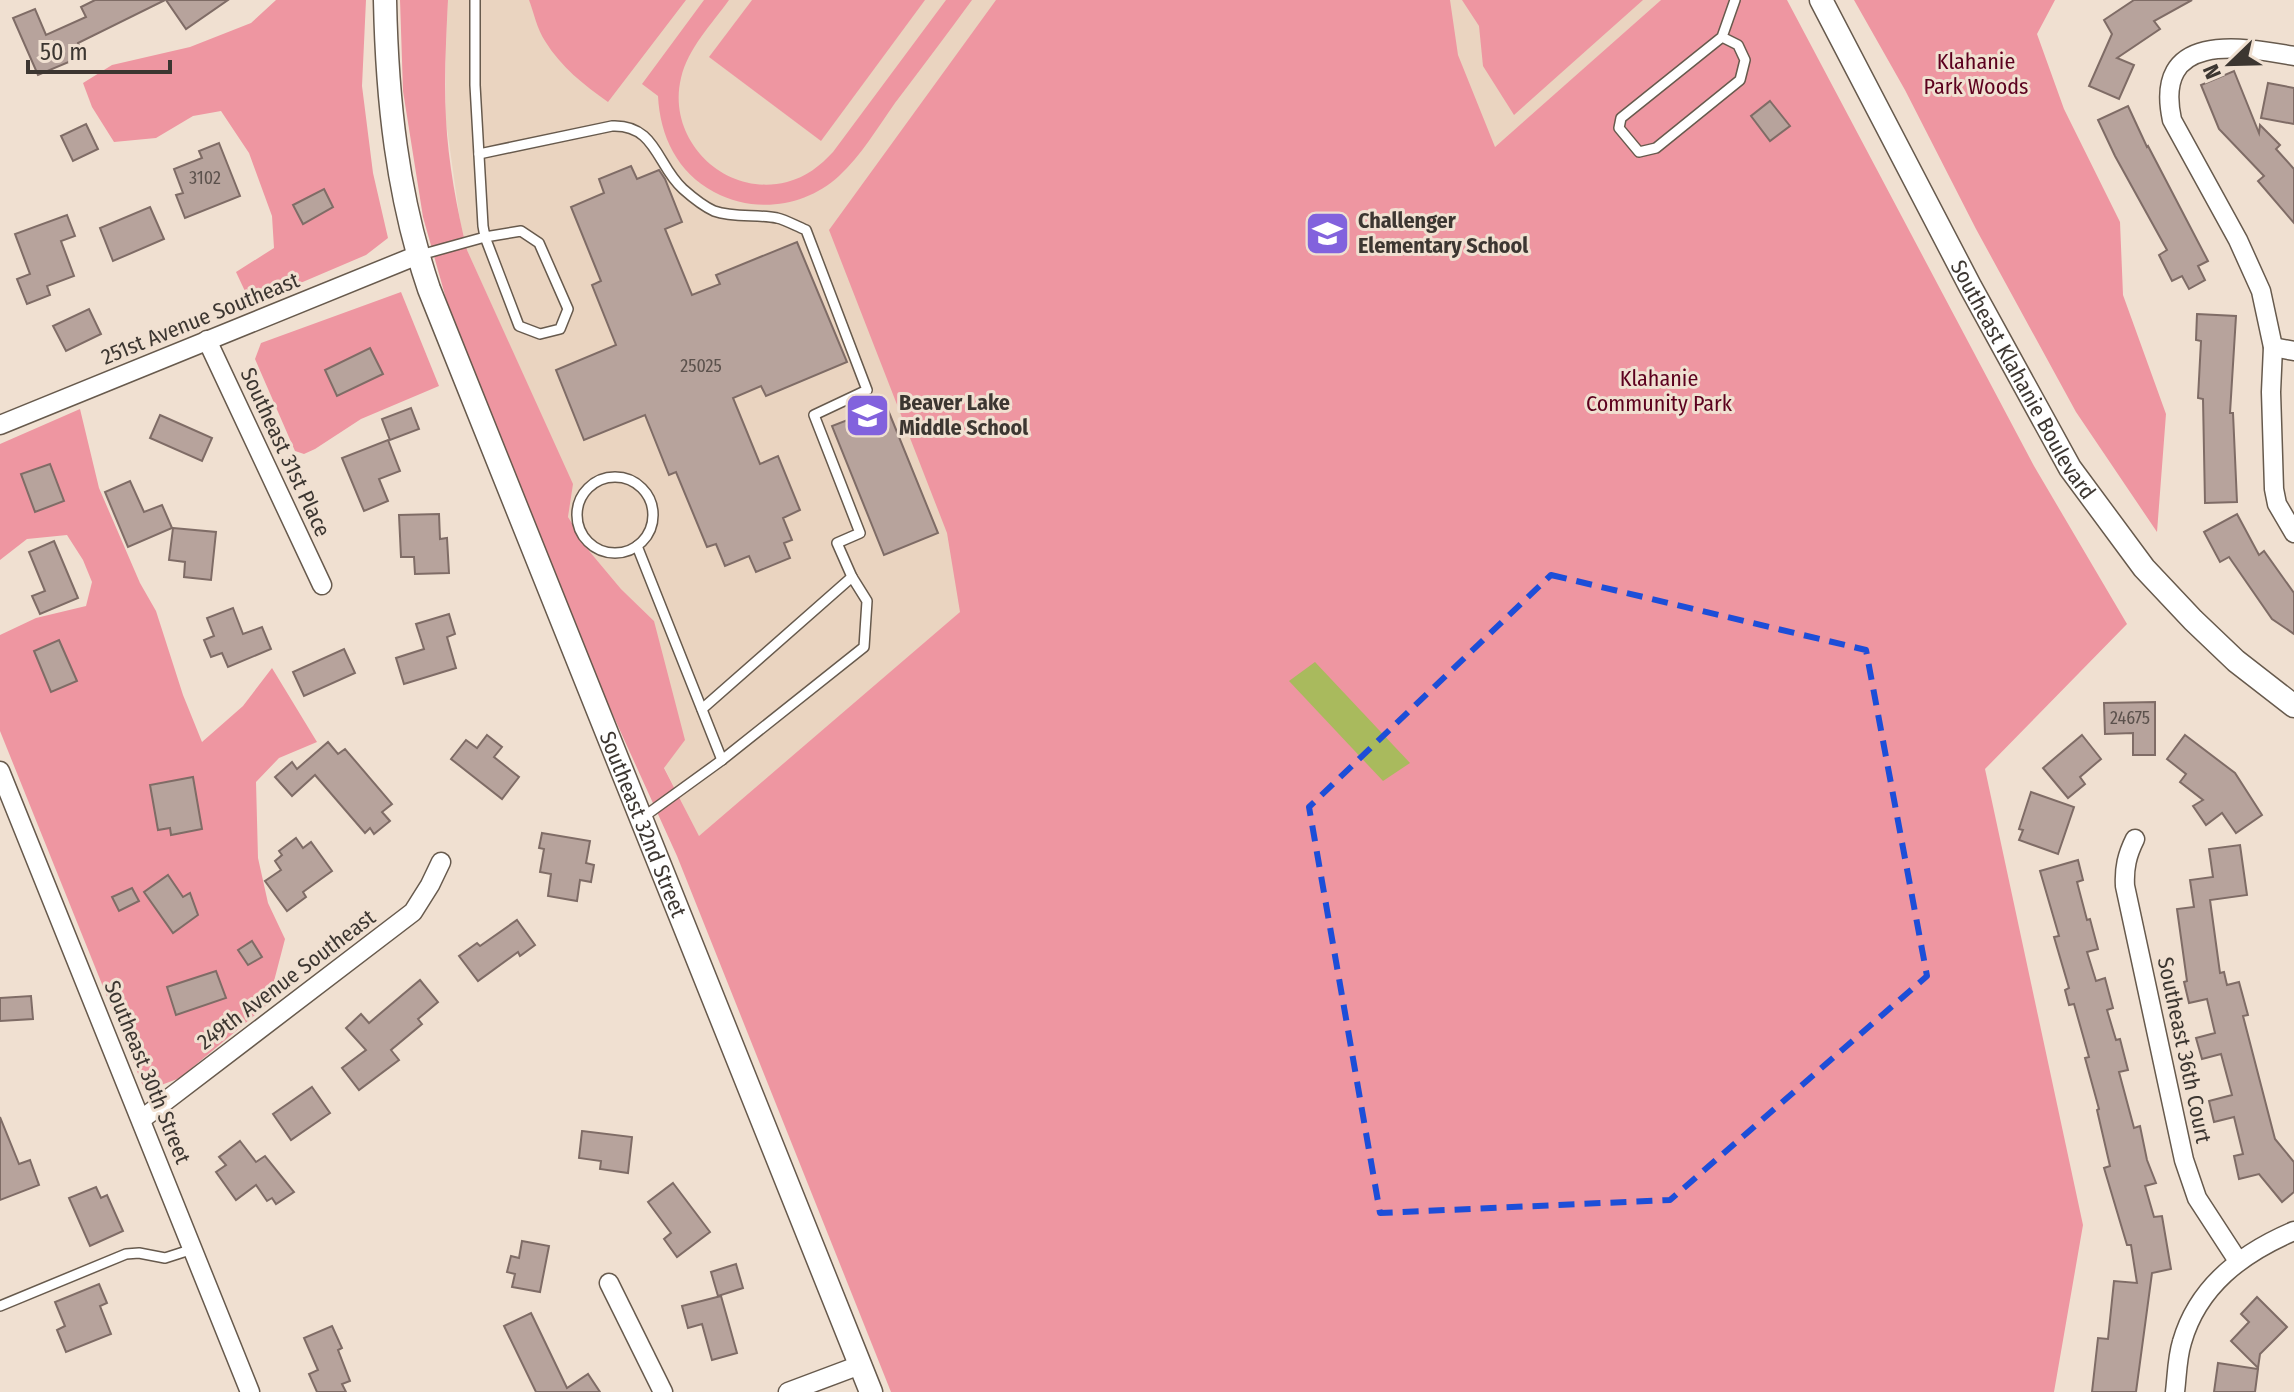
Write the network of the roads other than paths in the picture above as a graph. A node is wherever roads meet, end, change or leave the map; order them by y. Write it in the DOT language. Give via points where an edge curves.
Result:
graph roads {
  1 [pos="385,0"];
  2 [pos="475,0"];
  3 [pos="1735,0"];
  4 [pos="1821,0"];
  5 [pos="1722,37"];
  6 [pos="2294,56"];
  7 [pos="479,154"];
  8 [pos="485,237"];
  9 [pos="418,255"];
  10 [pos="207,340"];
  11 [pos="2273,347"];
  12 [pos="2294,351"];
  13 [pos="0,425"];
  14 [pos="2294,533"];
  15 [pos="637,546"];
  16 [pos="852,577"];
  17 [pos="322,585"];
  18 [pos="2294,706"];
  19 [pos="702,709"];
  20 [pos="722,760"];
  21 [pos="0,771"];
  22 [pos="642,818"];
  23 [pos="2135,839"];
  24 [pos="441,862"];
  25 [pos="142,1119"];
  26 [pos="2294,1231"];
  27 [pos="193,1249"];
  28 [pos="2238,1261"];
  29 [pos="609,1283"];
  30 [pos="0,1306"];
  31 [pos="860,1365"];
  32 [pos="250,1392"];
  33 [pos="663,1392"];
  34 [pos="788,1392"];
  35 [pos="871,1392"];
  36 [pos="2175,1392"];
  1 -- 9 [label="street, Southeast 32nd Street" via="393,133"];
  2 -- 7 [label="lane"];
  3 -- 5 [label="lane"];
  4 -- 18 [label="street, Southeast Klahanie Boulevard" via="2070,468 2144,568 2236,661"];
  5 -- 5 [label="lane" via="1621,118 1619,128 1639,152 1656,148 1740,80 1745,60 1738,45"];
  6 -- 11 [label="street" via="2202,50 2174,71 2168,102 2172,120 2261,291"];
  7 -- 8 [label="lane"];
  7 -- 16 [label="lane" via="626,125 649,141 679,186 701,204 714,211 778,218 806,230 867,390 814,415 860,533 837,543"];
  8 -- 8 [label="lane" via="519,326 540,334 560,329 568,309 539,243 521,231"];
  8 -- 9 [label="lane"];
  9 -- 10 [label="street, 251st Avenue Southeast"];
  9 -- 22 [label="street, Southeast 32nd Street"];
  10 -- 13 [label="street, 251st Avenue Southeast"];
  10 -- 17 [label="street, Southeast 31st Place"];
  11 -- 12 [label="street"];
  11 -- 14 [label="street" via="2274,489"];
  15 -- 15 [label="lane" via="652,524 649,498 631,480 605,478 594,483 579,502 578,526 584,537 603,551"];
  15 -- 19 [label="lane"];
  16 -- 19 [label="lane"];
  16 -- 20 [label="lane" via="867,601 864,647"];
  19 -- 20 [label="lane"];
  20 -- 22 [label="lane"];
  21 -- 25 [label="street, Southeast 30th Street"];
  22 -- 31 [label="street, Southeast 32nd Street"];
  23 -- 28 [label="street, Southeast 36th Court" via="2124,868 2125,886 2184,1160 2197,1198"];
  24 -- 25 [label="street, 249th Avenue Southeast" via="413,912"];
  25 -- 27 [label="street, Southeast 30th Street"];
  26 -- 28 [label="street"];
  27 -- 30 [label="lane" via="165,1258 126,1254"];
  27 -- 32 [label="street, Southeast 30th Street"];
  28 -- 36 [label="street" via="2193,1314 2181,1344"];
  29 -- 33 [label="street"];
  31 -- 34 [label="street"];
  31 -- 35 [label="street, Southeast 32nd Street"];
}
